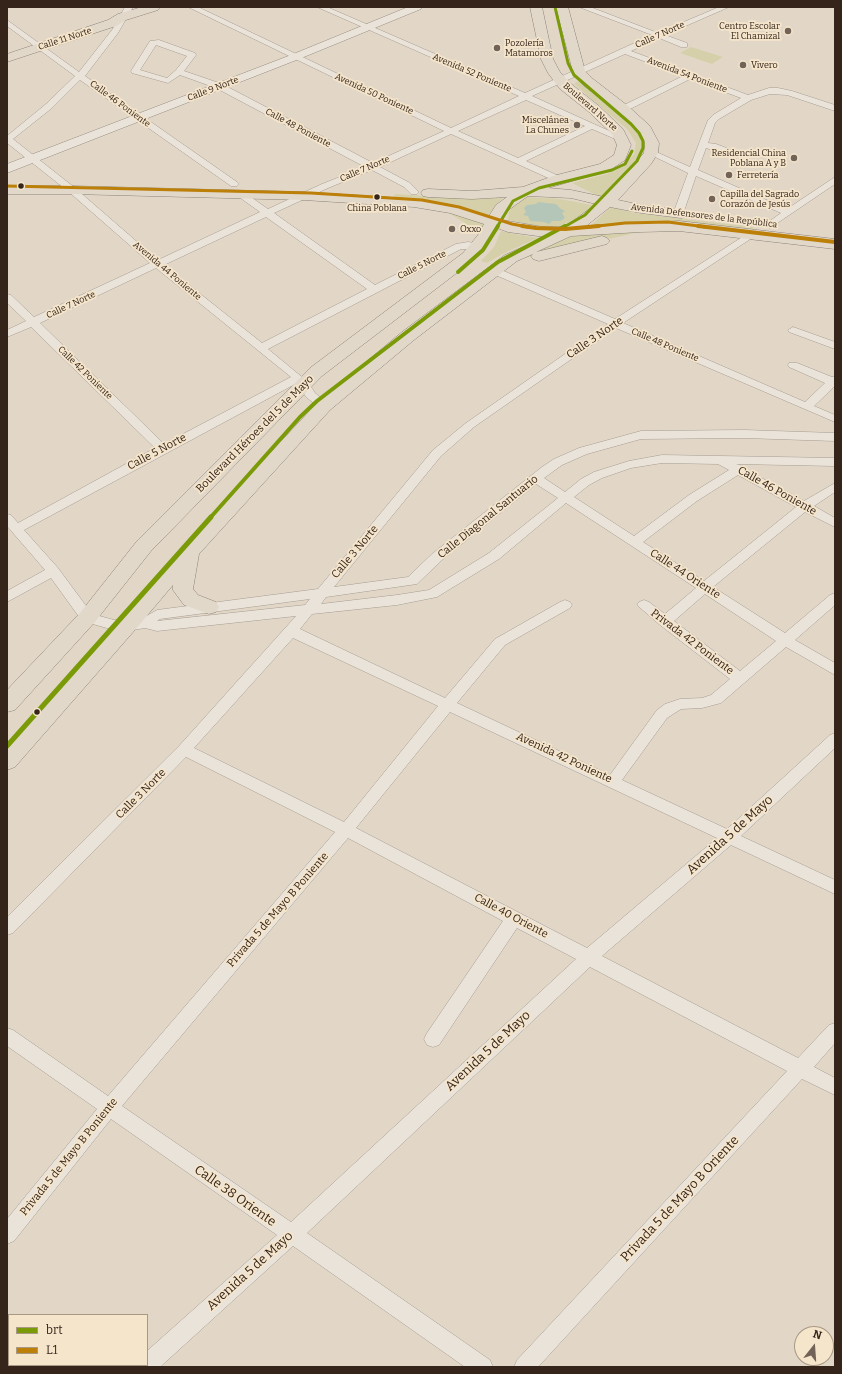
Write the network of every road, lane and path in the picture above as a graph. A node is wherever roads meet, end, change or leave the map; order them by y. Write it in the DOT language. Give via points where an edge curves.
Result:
graph roads {
  1 [pos="154,7"];
  2 [pos="192,7"];
  3 [pos="321,7"];
  4 [pos="417,7"];
  5 [pos="536,7"];
  6 [pos="562,7"];
  7 [pos="583,7"];
  8 [pos="725,7"];
  9 [pos="125,12"];
  10 [pos="7,22"];
  11 [pos="367,27"];
  12 [pos="658,35"];
  13 [pos="39,45"];
  14 [pos="684,45"];
  15 [pos="625,51"];
  16 [pos="7,53"];
  17 [pos="295,57"];
  18 [pos="7,58"];
  19 [pos="179,72"];
  20 [pos="579,72"];
  21 [pos="80,76"];
  22 [pos="689,76"];
  23 [pos="560,80"];
  24 [pos="219,86"];
  25 [pos="528,96"];
  26 [pos="748,98"];
  27 [pos="835,108"];
  28 [pos="624,109"];
  29 [pos="139,118"];
  30 [pos="591,126"];
  31 [pos="451,131"];
  32 [pos="7,140"];
  33 [pos="623,140"];
  34 [pos="703,145"];
  35 [pos="651,153"];
  36 [pos="734,154"];
  37 [pos="33,160"];
  38 [pos="519,161"];
  39 [pos="372,167"];
  40 [pos="7,169"];
  41 [pos="693,171"];
  42 [pos="7,179"];
  43 [pos="56,179"];
  44 [pos="558,179"];
  45 [pos="835,180"];
  46 [pos="626,182"];
  47 [pos="325,186"];
  48 [pos="7,190"];
  49 [pos="72,190"];
  50 [pos="238,190"];
  51 [pos="525,191"];
  52 [pos="414,192"];
  53 [pos="472,195"];
  54 [pos="304,196"];
  55 [pos="607,202"];
  56 [pos="426,204"];
  57 [pos="641,209"];
  58 [pos="787,212"];
  59 [pos="269,213"];
  60 [pos="678,220"];
  61 [pos="493,222"];
  62 [pos="770,225"];
  63 [pos="566,232"];
  64 [pos="835,233"];
  65 [pos="753,234"];
  66 [pos="835,244"];
  67 [pos="479,245"];
  68 [pos="157,264"];
  69 [pos="497,269"];
  70 [pos="374,289"];
  71 [pos="7,297"];
  72 [pos="33,322"];
  73 [pos="616,323"];
  74 [pos="793,330"];
  75 [pos="7,334"];
  76 [pos="835,346"];
  77 [pos="261,348"];
  78 [pos="793,365"];
  79 [pos="301,381"];
  80 [pos="834,381"];
  81 [pos="324,406"];
  82 [pos="807,406"];
  83 [pos="835,419"];
  84 [pos="835,437"];
  85 [pos="163,449"];
  86 [pos="718,459"];
  87 [pos="835,462"];
  88 [pos="739,469"];
  89 [pos="536,478"];
  90 [pos="835,487"];
  91 [pos="566,498"];
  92 [pos="805,506"];
  93 [pos="7,518"];
  94 [pos="835,523"];
  95 [pos="16,529"];
  96 [pos="634,542"];
  97 [pos="190,551"];
  98 [pos="53,571"];
  99 [pos="704,587"];
  100 [pos="320,594"];
  101 [pos="7,597"];
  102 [pos="835,598"];
  103 [pos="565,605"];
  104 [pos="644,605"];
  105 [pos="209,607"];
  106 [pos="308,609"];
  107 [pos="87,618"];
  108 [pos="665,622"];
  109 [pos="136,624"];
  110 [pos="291,631"];
  111 [pos="785,640"];
  112 [pos="835,670"];
  113 [pos="740,679"];
  114 [pos="448,703"];
  115 [pos="7,704"];
  116 [pos="835,739"];
  117 [pos="184,750"];
  118 [pos="7,761"];
  119 [pos="613,782"];
  120 [pos="346,830"];
  121 [pos="728,838"];
  122 [pos="835,887"];
  123 [pos="514,918"];
  124 [pos="7,928"];
  125 [pos="589,957"];
  126 [pos="835,1031"];
  127 [pos="7,1036"];
  128 [pos="433,1039"];
  129 [pos="801,1069"];
  130 [pos="835,1087"];
  131 [pos="109,1108"];
  132 [pos="7,1234"];
  133 [pos="291,1235"];
  134 [pos="148,1364"];
  135 [pos="483,1367"];
  136 [pos="524,1367"];
  1 -- 9 [label="main road, Calle 11 Norte"];
  2 -- 17 [label="street, Avenida 50 Poniente"];
  3 -- 11 [label="street, Avenida 52 Poniente"];
  4 -- 11 [label="main road, Calle 9 Norte"];
  5 -- 23 [label="main road, Boulevard Norte" via="547,59"];
  6 -- 20 [label="main road, Boulevard Norte"];
  7 -- 12 [label="street"];
  8 -- 12 [label="street, Calle 7 Norte"];
  9 -- 13 [label="main road, Calle 11 Norte" via="112,23"];
  9 -- 21 [label="street" via="115,31"];
  10 -- 13 [label="street, Calle 46 Poniente"];
  11 -- 17 [label="main road, Calle 9 Norte"];
  11 -- 25 [label="street, Avenida 52 Poniente"];
  12 -- 14 [label="street"];
  12 -- 15 [label="street, Calle 7 Norte"];
  13 -- 16 [label="main road, Calle 11 Norte"];
  13 -- 18 [label="main road, Calle 11 Norte"];
  13 -- 21 [label="street, Calle 46 Poniente"];
  15 -- 20 [label="street, Calle 7 Norte"];
  15 -- 22 [label="street, Avenida 54 Poniente"];
  17 -- 24 [label="main road, Calle 9 Norte"];
  17 -- 31 [label="street, Avenida 50 Poniente"];
  19 -- 19 [label="street" via="192,55 156,42 135,71 168,81"];
  19 -- 24 [label="street, Calle 48 Poniente"];
  20 -- 23 [label="street, Calle 7 Norte"];
  20 -- 28 [label="main road, Boulevard Norte" via="588,82"];
  21 -- 29 [label="street, Calle 46 Poniente"];
  21 -- 32 [label="street" via="49,106"];
  22 -- 26 [label="street, Avenida 54 Poniente"];
  22 -- 28 [label="street"];
  23 -- 25 [label="street, Calle 7 Norte"];
  23 -- 33 [label="main road, Boulevard Norte" via="618,132"];
  24 -- 29 [label="main road, Calle 9 Norte"];
  24 -- 39 [label="street, Calle 48 Poniente"];
  25 -- 30 [label="street, Avenida 52 Poniente"];
  25 -- 31 [label="street, Calle 7 Norte"];
  26 -- 27 [label="street" via="769,91 778,91"];
  26 -- 34 [label="street" via="711,122"];
  28 -- 35 [label="main road, Boulevard Norte" via="638,121 649,136 652,143"];
  29 -- 37 [label="main road, Calle 9 Norte"];
  29 -- 50 [label="street, Calle 46 Poniente"];
  30 -- 33 [label="street, Avenida 52 Poniente"];
  30 -- 38 [label="street"];
  31 -- 38 [label="street, Avenida 50 Poniente"];
  31 -- 39 [label="street, Calle 7 Norte"];
  32 -- 37 [label="street, Avenida 44 Poniente"];
  33 -- 44 [label="main road, Boulevard Norte" via="623,151 614,162"];
  34 -- 36 [label="street"];
  34 -- 41 [label="street"];
  35 -- 41 [label="street"];
  35 -- 46 [label="main road"];
  37 -- 40 [label="main road, Calle 9 Norte"];
  37 -- 43 [label="street, Avenida 44 Poniente"];
  38 -- 44 [label="street, Avenida 50 Poniente"];
  39 -- 47 [label="street, Calle 7 Norte"];
  39 -- 52 [label="street, Calle 48 Poniente" via="407,185"];
  41 -- 58 [label="street"];
  41 -- 60 [label="street"];
  42 -- 43 [label="main road"];
  43 -- 49 [label="street, Avenida 44 Poniente"];
  43 -- 50 [label="main road"];
  44 -- 51 [label="main road, Boulevard Norte"];
  44 -- 53 [label="main road"];
  44 -- 55 [label="main road"];
  45 -- 58 [label="street"];
  46 -- 55 [label="main road"];
  46 -- 57 [label="main road" via="625,196"];
  47 -- 50 [label="main road"];
  47 -- 52 [label="main road"];
  47 -- 54 [label="street, Calle 7 Norte"];
  48 -- 49 [label="main road"];
  49 -- 50 [label="main road"];
  49 -- 68 [label="street, Avenida 44 Poniente"];
  50 -- 54 [label="main road, Avenida Defensores de la República"];
  50 -- 59 [label="street, Calle 46 Poniente"];
  51 -- 53 [label="main road"];
  51 -- 55 [label="main road, Avenida Defensores de la República" via="560,192"];
  51 -- 61 [label="main road, Boulevard Héroes del 5 de Mayo" via="501,208"];
  52 -- 53 [label="main road"];
  54 -- 56 [label="main road, Avenida Defensores de la República"];
  54 -- 59 [label="street, Calle 7 Norte"];
  55 -- 57 [label="main road, Avenida Defensores de la República"];
  55 -- 63 [label="main road"];
  56 -- 61 [label="main road, Avenida Defensores de la República"];
  56 -- 67 [label="main road" via="462,223 470,230"];
  57 -- 60 [label="main road, Avenida Defensores de la República"];
  58 -- 62 [label="street"];
  59 -- 68 [label="street, Calle 7 Norte"];
  59 -- 70 [label="street, Calle 46 Poniente"];
  60 -- 62 [label="main road, Avenida Defensores de la República"];
  60 -- 63 [label="main road, Avenida Defensores de la República" via="640,227"];
  60 -- 65 [label="main road, Avenida Defensores de la República"];
  60 -- 69 [label="main road"];
  61 -- 63 [label="main road, Avenida Defensores de la República" via="526,230"];
  61 -- 67 [label="main road, Boulevard Héroes del 5 de Mayo"];
  62 -- 64 [label="main road, Avenida Defensores de la República"];
  63 -- 69 [label="main road" via="518,254"];
  65 -- 66 [label="main road, Avenida Defensores de la República"];
  65 -- 73 [label="street, Calle 3 Norte"];
  67 -- 70 [label="street, Calle 5 Norte" via="460,246"];
  67 -- 79 [label="main road, Boulevard Héroes del 5 de Mayo" via="468,256"];
  68 -- 72 [label="street, Calle 7 Norte"];
  68 -- 77 [label="street, Avenida 44 Poniente"];
  69 -- 73 [label="street, Calle 48 Poniente"];
  69 -- 81 [label="main road" via="408,336"];
  70 -- 77 [label="street, Calle 5 Norte"];
  71 -- 72 [label="street, Calle 42 Poniente"];
  72 -- 75 [label="street, Calle 7 Norte"];
  72 -- 85 [label="street, Calle 42 Poniente"];
  73 -- 82 [label="street, Calle 48 Poniente"];
  73 -- 100 [label="street, Calle 3 Norte" via="470,425 437,453"];
  74 -- 76 [label="street"];
  77 -- 79 [label="street, Avenida 44 Poniente"];
  78 -- 80 [label="street"];
  79 -- 81 [label="street, Avenida 44 Poniente" via="310,395"];
  79 -- 85 [label="street, Calle 5 Norte"];
  79 -- 107 [label="main road, Boulevard Héroes del 5 de Mayo" via="144,546"];
  80 -- 82 [label="street"];
  81 -- 97 [label="main road"];
  82 -- 83 [label="street, Calle 48 Poniente"];
  84 -- 89 [label="street, Calle Diagonal Santuario" via="744,434 641,435 583,451 558,462"];
  85 -- 95 [label="street, Calle 5 Norte"];
  86 -- 87 [label="street"];
  86 -- 88 [label="street, Calle 46 Poniente"];
  86 -- 91 [label="street" via="662,459 629,465 592,478"];
  88 -- 92 [label="street, Calle 46 Poniente"];
  88 -- 96 [label="street" via="693,498"];
  89 -- 91 [label="street, Calle 44 Oriente"];
  89 -- 100 [label="street, Calle Diagonal Santuario" via="437,557 412,581"];
  90 -- 92 [label="street"];
  91 -- 96 [label="street, Calle 44 Oriente"];
  91 -- 106 [label="street" via="494,556 432,594"];
  92 -- 94 [label="street, Calle 46 Poniente"];
  92 -- 99 [label="street"];
  93 -- 95 [label="street"];
  95 -- 98 [label="street"];
  96 -- 99 [label="street, Calle 44 Oriente"];
  97 -- 105 [label="main road" via="183,590 191,600"];
  97 -- 109 [label="main road"];
  98 -- 101 [label="street"];
  98 -- 107 [label="street"];
  99 -- 108 [label="street"];
  99 -- 111 [label="street, Calle 44 Oriente"];
  100 -- 105 [label="street, Calle Diagonal Santuario"];
  100 -- 106 [label="street, Calle 3 Norte"];
  102 -- 111 [label="street"];
  103 -- 114 [label="street, Privada 5 de Mayo B Poniente" via="500,642"];
  104 -- 108 [label="street, Privada 42 Poniente"];
  105 -- 109 [label="street, Calle Diagonal Santuario" via="157,615"];
  106 -- 109 [label="street" via="157,626"];
  106 -- 110 [label="street, Calle 3 Norte"];
  107 -- 109 [label="street" via="114,625"];
  107 -- 115 [label="main road, Boulevard Héroes del 5 de Mayo"];
  108 -- 113 [label="street, Privada 42 Poniente"];
  109 -- 118 [label="main road"];
  110 -- 114 [label="street, Avenida 42 Poniente"];
  110 -- 117 [label="street, Calle 3 Norte"];
  111 -- 112 [label="street, Calle 44 Oriente"];
  111 -- 113 [label="street"];
  113 -- 119 [label="street" via="716,699 702,703 680,704 662,714"];
  114 -- 119 [label="street, Avenida 42 Poniente"];
  114 -- 120 [label="street, Privada 5 de Mayo B Poniente"];
  116 -- 121 [label="street, Avenida 5 de Mayo"];
  117 -- 120 [label="street, Calle 40 Oriente"];
  117 -- 124 [label="street, Calle 3 Norte"];
  119 -- 121 [label="street, Avenida 42 Poniente"];
  120 -- 123 [label="street, Calle 40 Oriente"];
  120 -- 131 [label="street, Privada 5 de Mayo B Poniente"];
  121 -- 122 [label="street, Avenida 42 Poniente"];
  121 -- 125 [label="street, Avenida 5 de Mayo"];
  123 -- 125 [label="street, Calle 40 Oriente"];
  123 -- 128 [label="street"];
  125 -- 129 [label="street, Calle 40 Oriente"];
  125 -- 133 [label="street, Avenida 5 de Mayo"];
  126 -- 129 [label="street, Privada 5 de Mayo B Oriente"];
  127 -- 131 [label="street, Calle 38 Oriente"];
  129 -- 130 [label="street, Calle 40 Oriente"];
  129 -- 136 [label="street, Privada 5 de Mayo B Oriente"];
  131 -- 132 [label="street, Privada 5 de Mayo B Poniente"];
  131 -- 133 [label="street, Calle 38 Oriente"];
  133 -- 134 [label="street, Avenida 5 de Mayo"];
  133 -- 135 [label="street, Calle 38 Oriente"];
}
